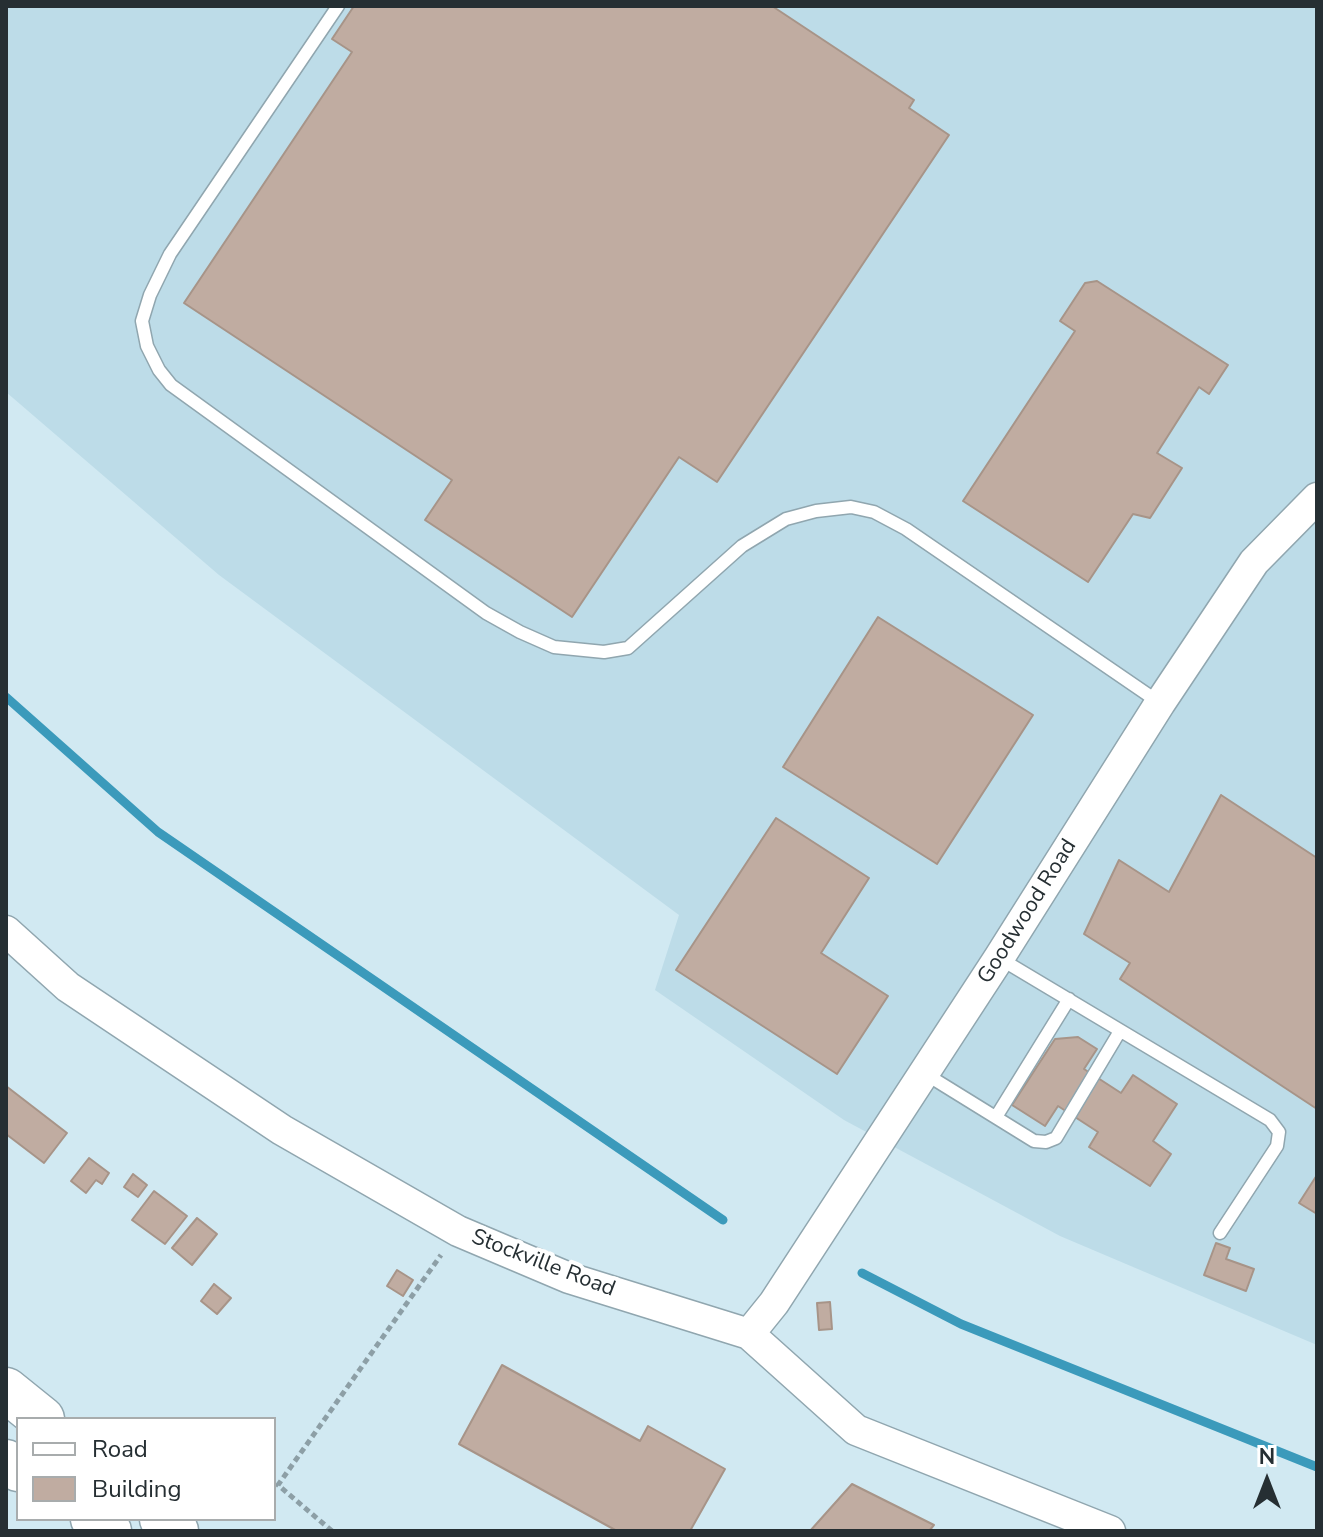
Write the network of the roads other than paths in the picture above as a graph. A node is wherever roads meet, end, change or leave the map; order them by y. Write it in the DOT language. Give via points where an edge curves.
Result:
graph roads {
  1 [pos="338,6"];
  2 [pos="1317,498"];
  3 [pos="1160,703"];
  4 [pos="6,931"];
  5 [pos="999,958"];
  6 [pos="1069,999"];
  7 [pos="1120,1031"];
  8 [pos="924,1073"];
  9 [pos="996,1117"];
  10 [pos="1220,1233"];
  11 [pos="749,1334"];
  12 [pos="6,1390"];
  13 [pos="40,1417"];
  14 [pos="1110,1531"];
  1 -- 3 [label="lane" via="170,254 150,295 142,321 147,346 171,385 486,613 554,647 604,652 628,648 753,539 786,519 851,507 906,529"];
  2 -- 3 [label="street, Goodwood Road" via="1254,562"];
  3 -- 5 [label="street, Goodwood Road"];
  4 -- 11 [label="street, Stockville Road" via="68,987 282,1130 458,1231 569,1278"];
  5 -- 6 [label="lane"];
  5 -- 8 [label="street, Goodwood Road"];
  6 -- 7 [label="lane"];
  6 -- 9 [label="lane"];
  7 -- 9 [label="lane" via="1056,1138 1034,1141"];
  7 -- 10 [label="lane" via="1270,1120 1279,1132 1277,1146"];
  8 -- 9 [label="lane"];
  8 -- 11 [label="street, Goodwood Road"];
  11 -- 14 [label="street, Stockville Road" via="856,1430"];
  12 -- 13 [label="highway"];
}
